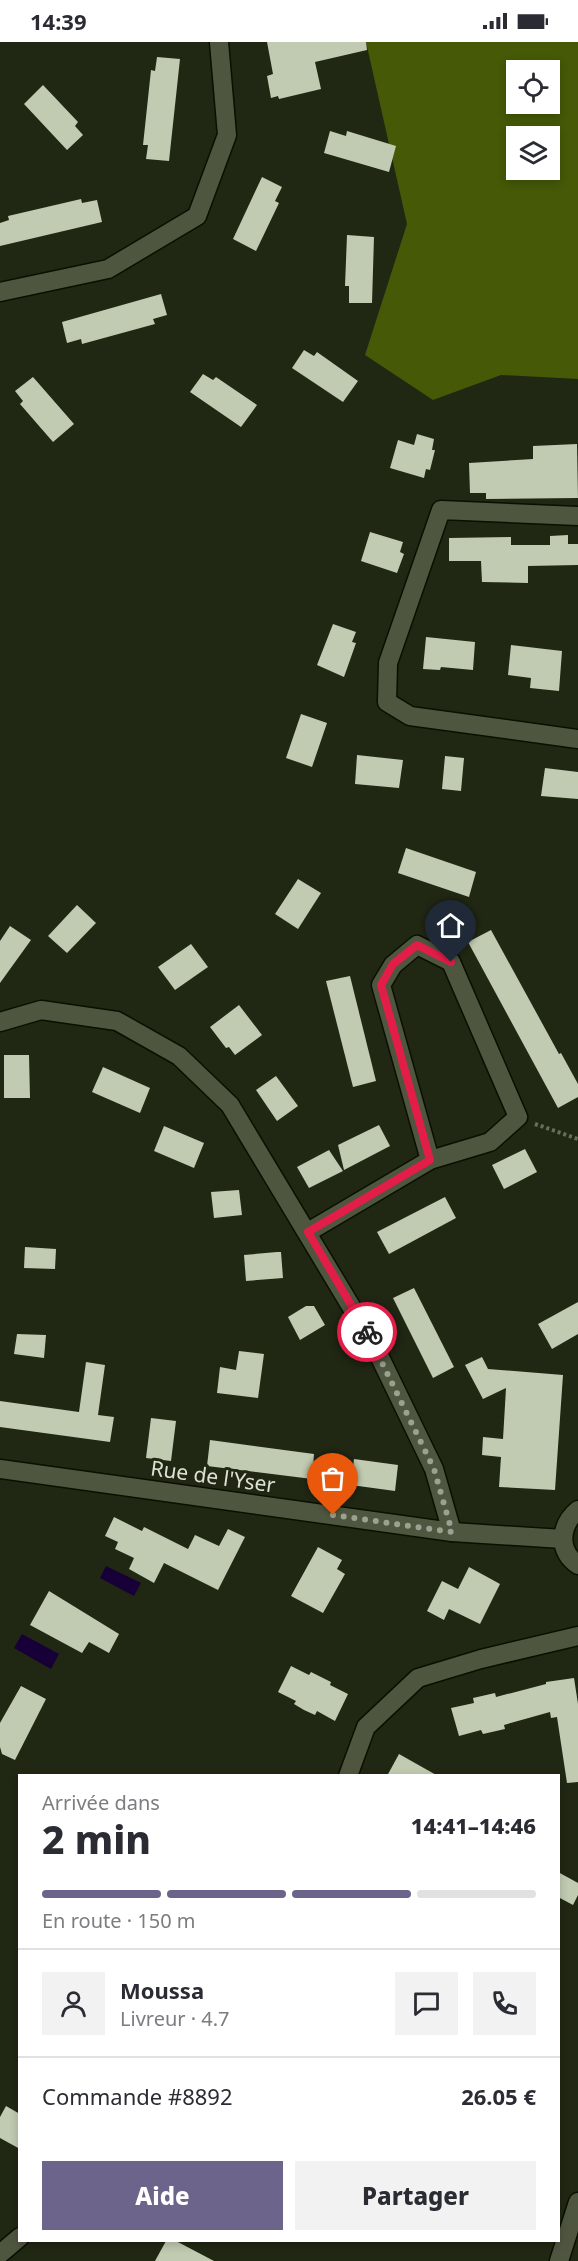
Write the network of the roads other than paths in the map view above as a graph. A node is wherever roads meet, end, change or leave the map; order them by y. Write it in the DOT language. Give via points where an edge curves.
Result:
graph roads {
  1 [pos="219,42"];
  2 [pos="0,292"];
  3 [pos="578,516"];
  4 [pos="578,739"];
  5 [pos="0,1022"];
  6 [pos="430,1160"];
  7 [pos="308,1232"];
  8 [pos="0,1469"];
  9 [pos="578,1510"];
  10 [pos="452,1532"];
  11 [pos="563,1539"];
  12 [pos="578,1565"];
  13 [pos="578,1636"];
  14 [pos="349,1774"];
  15 [pos="578,2202"];
  16 [pos="18,2239"];
  17 [pos="0,2254"];
  18 [pos="559,2261"];
  1 -- 2 [label="street" via="227,135 196,216 108,269"];
  3 -- 4 [label="street" via="441,510 388,663 387,702 410,716"];
  5 -- 7 [label="street" via="41,1010 117,1022 179,1056 230,1105"];
  6 -- 6 [label="street" via="381,985 393,964 417,945 451,962 518,1117 490,1142"];
  6 -- 7 [label="street"];
  7 -- 10 [label="street" via="373,1343 434,1469"];
  8 -- 10 [label="street, Rue de l'Yser"];
  9 -- 11 [label="street" via="565,1526"];
  10 -- 11 [label="street, Rue de l'Yser"];
  11 -- 12 [label="street" via="568,1555"];
  13 -- 14 [label="street" via="418,1678 366,1726"];
  15 -- 18 [label="street"];
  16 -- 17 [label="street"];
}
